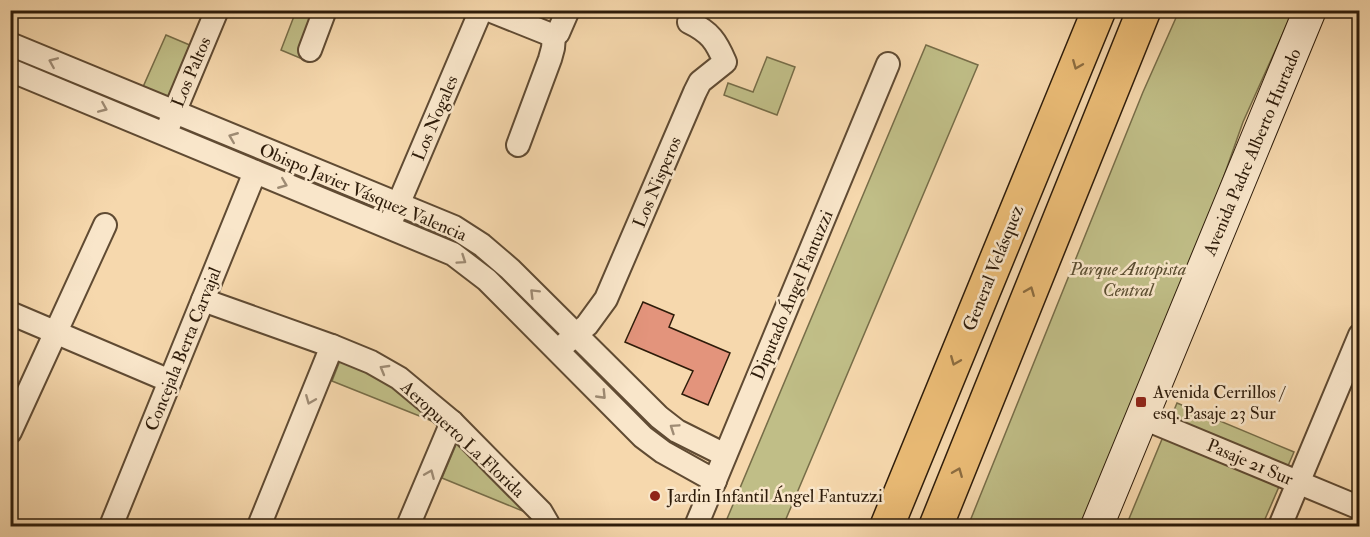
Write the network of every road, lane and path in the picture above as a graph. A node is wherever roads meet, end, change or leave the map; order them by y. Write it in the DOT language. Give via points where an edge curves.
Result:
graph roads {
  1 [pos="217,10"];
  2 [pos="325,10"];
  3 [pos="481,10"];
  4 [pos="489,10"];
  5 [pos="568,10"];
  6 [pos="1099,10"];
  7 [pos="1144,10"];
  8 [pos="1165,10"];
  9 [pos="1310,10"];
  10 [pos="688,22"];
  11 [pos="554,36"];
  12 [pos="10,44"];
  13 [pos="310,50"];
  14 [pos="888,64"];
  15 [pos="10,70"];
  16 [pos="1110,93"];
  17 [pos="174,112"];
  18 [pos="165,134"];
  19 [pos="518,144"];
  20 [pos="255,172"];
  21 [pos="398,204"];
  22 [pos="105,225"];
  23 [pos="389,226"];
  24 [pos="202,300"];
  25 [pos="10,313"];
  26 [pos="56,333"];
  27 [pos="576,334"];
  28 [pos="1359,335"];
  29 [pos="332,346"];
  30 [pos="559,351"];
  31 [pos="170,381"];
  32 [pos="1141,417"];
  33 [pos="452,422"];
  34 [pos="10,432"];
  35 [pos="725,455"];
  36 [pos="715,481"];
  37 [pos="1299,482"];
  38 [pos="1359,508"];
  39 [pos="548,525"];
  40 [pos="111,526"];
  41 [pos="259,526"];
  42 [pos="408,526"];
  43 [pos="696,526"];
  44 [pos="887,526"];
  45 [pos="936,526"];
  46 [pos="1096,526"];
  47 [pos="1280,526"];
  1 -- 17 [label="street, Los Paltos"];
  2 -- 13 [label="street"];
  3 -- 21 [label="street, Los Nogales"];
  4 -- 11 [label="street"];
  5 -- 11 [label="street"];
  6 -- 44 [label="highway, General Velásquez, one-way"];
  7 -- 16 [label="highway"];
  8 -- 16 [label="highway"];
  9 -- 32 [label="street, Avenida Padre Alberto Hurtado"];
  10 -- 27 [label="street, Los Nisperos" via="709,33 725,62 700,82 613,286 597,312"];
  11 -- 19 [label="street" via="550,59"];
  17 -- 12 [label="street, Obispo Javier Vásquez Valencia, one-way"];
  14 -- 35 [label="street, Diputado Ángel Fantuzzi"];
  15 -- 18 [label="street, Obispo Javier Vásquez Valencia, one-way"];
  45 -- 16 [label="highway, one-way"];
  17 -- 18 [label="street, Los Paltos"];
  21 -- 17 [label="street, Obispo Javier Vásquez Valencia, one-way"];
  18 -- 20 [label="street, Obispo Javier Vásquez Valencia"];
  20 -- 23 [label="street, Obispo Javier Vásquez Valencia, one-way"];
  20 -- 24 [label="street, Concejala Berta Carvajal"];
  21 -- 23 [label="street, Los Nogales"];
  27 -- 21 [label="street, Obispo Javier Vásquez Valencia, one-way" via="483,245 454,227"];
  22 -- 26 [label="street"];
  23 -- 30 [label="street, Obispo Javier Vásquez Valencia, one-way" via="438,246 472,267"];
  24 -- 29 [label="street, Aeropuerto La Florida"];
  24 -- 31 [label="street, Concejala Berta Carvajal"];
  25 -- 26 [label="street"];
  26 -- 31 [label="street"];
  26 -- 34 [label="street"];
  27 -- 30 [label="street, Los Nisperos"];
  35 -- 27 [label="street, Obispo Javier Vásquez Valencia, one-way" via="677,431 659,417"];
  28 -- 37 [label="street"];
  33 -- 29 [label="street, Aeropuerto La Florida, one-way" via="399,378"];
  29 -- 41 [label="street, one-way"];
  30 -- 36 [label="street, Obispo Javier Vásquez Valencia, one-way" via="643,437"];
  31 -- 40 [label="street, Concejala Berta Carvajal"];
  32 -- 37 [label="street, Pasaje 21 Sur"];
  32 -- 46 [label="street, Avenida Padre Alberto Hurtado"];
  33 -- 39 [label="street, Aeropuerto La Florida" via="541,512"];
  42 -- 33 [label="street, one-way"];
  35 -- 36 [label="street, Diputado Ángel Fantuzzi"];
  36 -- 43 [label="street, Diputado Ángel Fantuzzi"];
  37 -- 38 [label="street, Pasaje 21 Sur"];
  37 -- 47 [label="street"];
}
